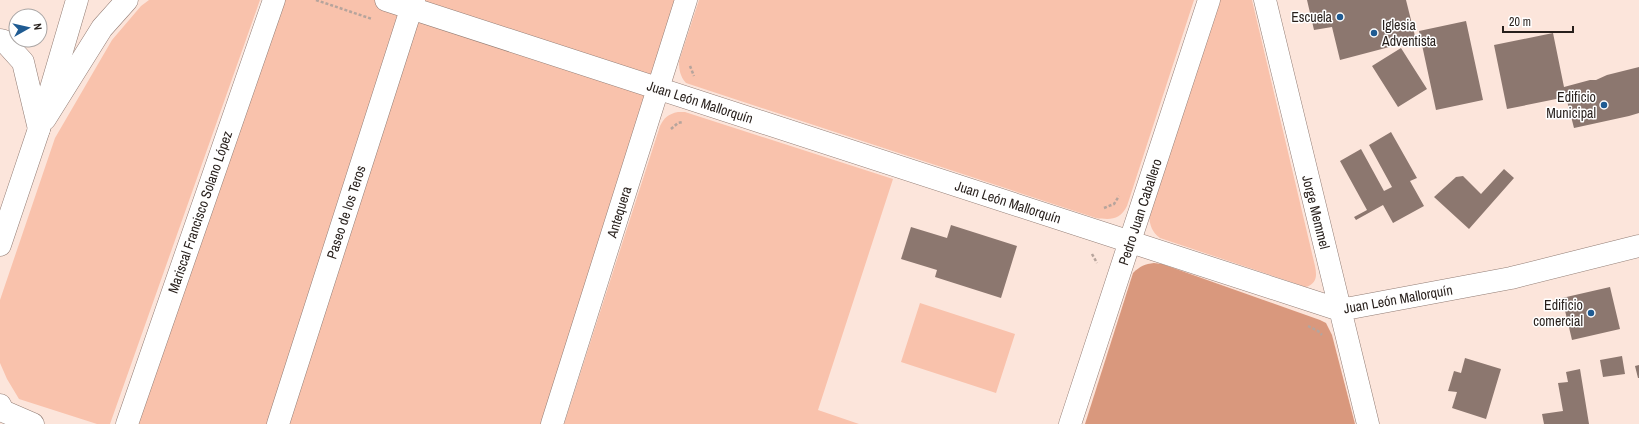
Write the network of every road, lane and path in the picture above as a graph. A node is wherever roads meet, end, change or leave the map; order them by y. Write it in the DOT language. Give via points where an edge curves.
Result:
graph roads {
  1 [pos="77,0"];
  2 [pos="127,0"];
  3 [pos="274,0"];
  4 [pos="316,0"];
  5 [pos="386,0"];
  6 [pos="686,0"];
  7 [pos="1209,0"];
  8 [pos="1265,0"];
  9 [pos="413,4"];
  10 [pos="405,30"];
  11 [pos="0,40"];
  12 [pos="689,62"];
  13 [pos="697,78"];
  14 [pos="657,88"];
  15 [pos="688,121"];
  16 [pos="39,129"];
  17 [pos="670,131"];
  18 [pos="1121,193"];
  19 [pos="1100,208"];
  20 [pos="1130,242"];
  21 [pos="0,245"];
  22 [pos="1639,246"];
  23 [pos="1088,251"];
  24 [pos="1098,266"];
  25 [pos="1340,310"];
  26 [pos="1303,324"];
  27 [pos="1324,337"];
  28 [pos="0,405"];
  29 [pos="33,424"];
  30 [pos="127,424"];
  31 [pos="278,424"];
  32 [pos="552,424"];
  33 [pos="1070,424"];
  34 [pos="1368,424"];
  1 -- 16 [label="street"];
  2 -- 16 [label="street" via="102,28"];
  3 -- 30 [label="street, Mariscal Francisco Solano López"];
  4 -- 10 [label="path"];
  5 -- 9 [label="street, Juan León Mallorquín"];
  6 -- 14 [label="street, Antequera"];
  7 -- 20 [label="street, Pedro Juan Caballero"];
  8 -- 25 [label="street, Jorge Memmel"];
  9 -- 10 [label="street, Paseo de los Teros"];
  9 -- 14 [label="street, Juan León Mallorquín"];
  10 -- 31 [label="street, Paseo de los Teros"];
  11 -- 16 [label="street" via="4,41 23,62"];
  12 -- 13 [label="path" via="693,75"];
  14 -- 20 [label="street, Juan León Mallorquín"];
  14 -- 32 [label="street, Antequera"];
  15 -- 17 [label="path" via="678,123"];
  16 -- 21 [label="street"];
  18 -- 19 [label="path" via="1114,204"];
  20 -- 25 [label="street, Juan León Mallorquín"];
  20 -- 33 [label="street, Pedro Juan Caballero"];
  22 -- 25 [label="street, Juan León Mallorquín" via="1511,278"];
  23 -- 24 [label="path" via="1092,253"];
  25 -- 34 [label="street, Jorge Memmel"];
  26 -- 27 [label="path"];
  28 -- 29 [label="street" via="3,411"];
}
